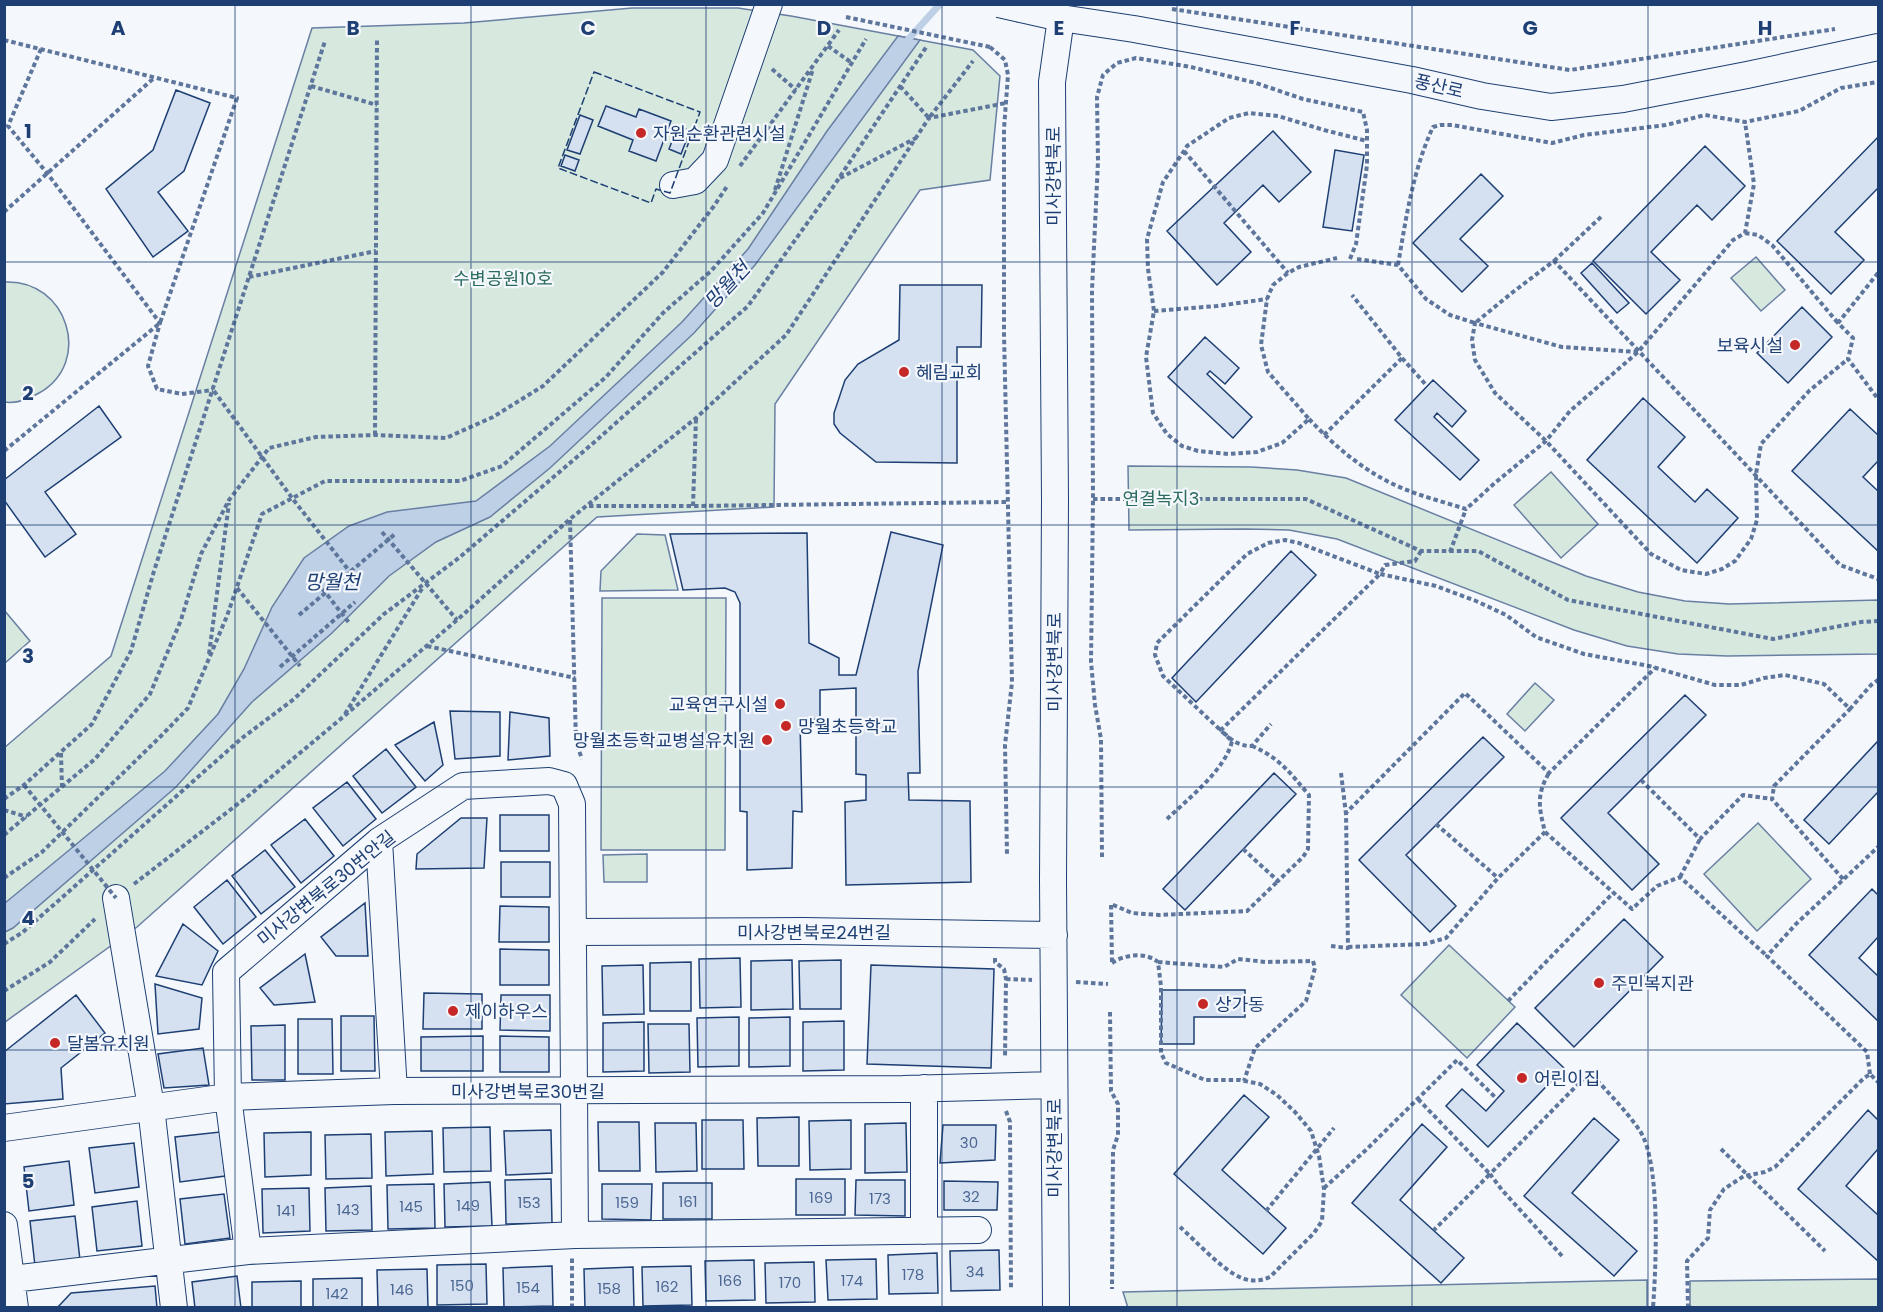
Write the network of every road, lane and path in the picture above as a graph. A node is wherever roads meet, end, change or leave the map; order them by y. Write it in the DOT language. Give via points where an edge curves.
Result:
graph roads {
  1 [pos="769,4"];
  2 [pos="1010,7"];
  3 [pos="1171,9"];
  4 [pos="846,17"];
  5 [pos="1061,18"];
  6 [pos="1844,28"];
  7 [pos="839,30"];
  8 [pos="866,39"];
  9 [pos="4,40"];
  10 [pos="325,40"];
  11 [pos="377,40"];
  12 [pos="828,46"];
  13 [pos="927,46"];
  14 [pos="1878,47"];
  15 [pos="40,49"];
  16 [pos="973,61"];
  17 [pos="852,63"];
  18 [pos="814,65"];
  19 [pos="154,78"];
  20 [pos="1878,82"];
  21 [pos="311,86"];
  22 [pos="900,86"];
  23 [pos="1006,103"];
  24 [pos="377,105"];
  25 [pos="929,118"];
  26 [pos="1745,122"];
  27 [pos="916,138"];
  28 [pos="1367,141"];
  29 [pos="1184,151"];
  30 [pos="738,170"];
  31 [pos="47,173"];
  32 [pos="732,179"];
  33 [pos="837,179"];
  34 [pos="673,185"];
  35 [pos="773,196"];
  36 [pos="4,212"];
  37 [pos="1603,215"];
  38 [pos="1745,233"];
  39 [pos="376,251"];
  40 [pos="1336,258"];
  41 [pos="1350,259"];
  42 [pos="1357,259"];
  43 [pos="1554,261"];
  44 [pos="1398,265"];
  45 [pos="1288,273"];
  46 [pos="1878,273"];
  47 [pos="249,277"];
  48 [pos="1352,295"];
  49 [pos="1267,299"];
  50 [pos="1154,310"];
  51 [pos="160,323"];
  52 [pos="1475,323"];
  53 [pos="1838,323"];
  54 [pos="1638,352"];
  55 [pos="1402,358"];
  56 [pos="1848,359"];
  57 [pos="1427,386"];
  58 [pos="213,390"];
  59 [pos="1878,399"];
  60 [pos="696,418"];
  61 [pos="1309,419"];
  62 [pos="375,435"];
  63 [pos="1324,435"];
  64 [pos="1546,441"];
  65 [pos="4,451"];
  66 [pos="262,456"];
  67 [pos="1756,474"];
  68 [pos="292,498"];
  69 [pos="1094,499"];
  70 [pos="229,500"];
  71 [pos="1008,502"];
  72 [pos="587,506"];
  73 [pos="693,506"];
  74 [pos="1466,509"];
  75 [pos="570,519"];
  76 [pos="382,532"];
  77 [pos="396,534"];
  78 [pos="389,540"];
  79 [pos="1421,551"];
  80 [pos="1450,552"];
  81 [pos="350,572"];
  82 [pos="1380,574"];
  83 [pos="1878,579"];
  84 [pos="358,582"];
  85 [pos="318,583"];
  86 [pos="424,584"];
  87 [pos="236,588"];
  88 [pos="325,593"];
  89 [pos="356,602"];
  90 [pos="342,614"];
  91 [pos="299,615"];
  92 [pos="457,620"];
  93 [pos="1878,621"];
  94 [pos="350,624"];
  95 [pos="427,646"];
  96 [pos="292,656"];
  97 [pos="208,660"];
  98 [pos="300,666"];
  99 [pos="280,667"];
  100 [pos="1656,668"];
  101 [pos="575,678"];
  102 [pos="1878,680"];
  103 [pos="1850,709"];
  104 [pos="343,717"];
  105 [pos="1271,724"];
  106 [pos="1221,730"];
  107 [pos="1232,741"];
  108 [pos="1252,746"];
  109 [pos="61,752"];
  110 [pos="582,759"];
  111 [pos="1341,773"];
  112 [pos="1549,773"];
  113 [pos="1641,780"];
  114 [pos="24,785"];
  115 [pos="62,787"];
  116 [pos="4,799"];
  117 [pos="1772,799"];
  118 [pos="42,805"];
  119 [pos="4,810"];
  120 [pos="1346,813"];
  121 [pos="27,817"];
  122 [pos="1167,819"];
  123 [pos="1436,824"];
  124 [pos="1545,832"];
  125 [pos="4,835"];
  126 [pos="1700,839"];
  127 [pos="379,841"];
  128 [pos="1878,847"];
  129 [pos="1243,849"];
  130 [pos="1006,854"];
  131 [pos="1102,857"];
  132 [pos="1680,877"];
  133 [pos="4,878"];
  134 [pos="1498,878"];
  135 [pos="1844,879"];
  136 [pos="1278,880"];
  137 [pos="1613,892"];
  138 [pos="108,906"];
  139 [pos="574,932"];
  140 [pos="1054,935"];
  141 [pos="4,945"];
  142 [pos="1331,946"];
  143 [pos="1348,948"];
  144 [pos="1767,956"];
  145 [pos="995,962"];
  146 [pos="1158,962"];
  147 [pos="4,992"];
  148 [pos="1508,1001"];
  149 [pos="1110,1012"];
  150 [pos="1005,1058"];
  151 [pos="1870,1074"];
  152 [pos="1244,1081"];
  153 [pos="1878,1082"];
  154 [pos="1054,1085"];
  155 [pos="924,1088"];
  156 [pos="575,1090"];
  157 [pos="394,1091"];
  158 [pos="228,1097"];
  159 [pos="1418,1099"];
  160 [pos="1497,1099"];
  161 [pos="151,1107"];
  162 [pos="1006,1110"];
  163 [pos="4,1128"];
  164 [pos="1334,1128"];
  165 [pos="1317,1149"];
  166 [pos="1721,1149"];
  167 [pos="1490,1174"];
  168 [pos="1747,1176"];
  169 [pos="1323,1189"];
  170 [pos="1266,1210"];
  171 [pos="4,1224"];
  172 [pos="1180,1227"];
  173 [pos="978,1230"];
  174 [pos="1434,1230"];
  175 [pos="924,1231"];
  176 [pos="574,1243"];
  177 [pos="248,1251"];
  178 [pos="1825,1251"];
  179 [pos="1562,1256"];
  180 [pos="168,1261"];
  181 [pos="8,1280"];
  182 [pos="1112,1289"];
  183 [pos="1011,1290"];
  184 [pos="15,1308"];
  185 [pos="174,1308"];
  186 [pos="572,1308"];
  187 [pos="1056,1308"];
  188 [pos="1653,1308"];
  189 [pos="1688,1308"];
  1 -- 34 [label="street" via="715,160 695,182"];
  2 -- 5 [label="street, 풍산로"];
  3 -- 6 [label="path" via="1570,70"];
  4 -- 23 [label="path, bridge" via="990,47 1005,60"];
  5 -- 14 [label="street, 풍산로" via="1551,108 1623,99"];
  5 -- 140 [label="street, 미사강변북로" via="1052,82"];
  7 -- 12 [label="path"];
  8 -- 17 [label="path"];
  9 -- 15 [label="path"];
  10 -- 21 [label="path"];
  11 -- 24 [label="path"];
  12 -- 17 [label="path"];
  12 -- 18 [label="path"];
  13 -- 22 [label="path"];
  15 -- 19 [label="path"];
  15 -- 31 [label="path" via="8,126"];
  16 -- 25 [label="path"];
  17 -- 35 [label="path"];
  18 -- 30 [label="path"];
  18 -- 35 [label="path"];
  19 -- 31 [label="path"];
  19 -- 51 [label="path" via="237,98"];
  20 -- 26 [label="path" via="1841,88 1799,111"];
  21 -- 24 [label="path"];
  21 -- 47 [label="path"];
  22 -- 25 [label="path"];
  22 -- 33 [label="path"];
  23 -- 25 [label="path"];
  23 -- 71 [label="path" via="1004,334"];
  24 -- 39 [label="path"];
  25 -- 27 [label="path"];
  26 -- 38 [label="path" via="1754,184"];
  26 -- 44 [label="path" via="1705,115 1666,126 1584,135 1552,143 1452,125 1433,127 1412,189"];
  27 -- 33 [label="path"];
  27 -- 60 [label="path" via="786,335"];
  28 -- 29 [label="path" via="1278,116 1249,113 1229,118"];
  28 -- 41 [label="path" via="1356,244"];
  28 -- 69 [label="path" via="1363,111 1303,99 1256,83 1136,57 1117,63 1103,75 1097,97 1092,290"];
  29 -- 45 [label="path"];
  29 -- 50 [label="path" via="1163,182 1147,239"];
  31 -- 36 [label="path"];
  31 -- 51 [label="path"];
  32 -- 62 [label="path" via="663,272 543,386 493,417 446,438"];
  33 -- 86 [label="path" via="747,306 574,460"];
  35 -- 68 [label="path" via="763,213 711,271 663,313 606,377 502,466 460,482 325,482"];
  37 -- 43 [label="path"];
  38 -- 53 [label="path" via="1758,235 1772,245"];
  38 -- 54 [label="path" via="1733,240"];
  39 -- 47 [label="path"];
  39 -- 62 [label="path"];
  40 -- 45 [label="path"];
  42 -- 44 [label="path"];
  43 -- 52 [label="path"];
  43 -- 54 [label="path"];
  44 -- 52 [label="path" via="1426,299 1450,315"];
  45 -- 49 [label="path" via="1273,285"];
  46 -- 53 [label="path"];
  47 -- 58 [label="path"];
  48 -- 55 [label="path"];
  49 -- 50 [label="path"];
  49 -- 61 [label="path" via="1261,345 1268,372"];
  50 -- 61 [label="path" via="1146,357 1153,413 1167,434 1182,446 1228,454 1257,453 1282,443"];
  51 -- 58 [label="path" via="148,366 157,389 182,394"];
  51 -- 65 [label="path"];
  52 -- 54 [label="path" via="1562,346"];
  52 -- 64 [label="path" via="1475,360 1485,377 1495,393"];
  53 -- 56 [label="path" via="1853,338"];
  54 -- 64 [label="path" via="1570,411"];
  54 -- 67 [label="path"];
  55 -- 57 [label="path"];
  55 -- 63 [label="path"];
  56 -- 59 [label="path"];
  56 -- 67 [label="path" via="1809,391 1761,444"];
  58 -- 66 [label="path"];
  58 -- 109 [label="path" via="131,651 92,724"];
  60 -- 72 [label="path"];
  60 -- 73 [label="path"];
  61 -- 63 [label="path"];
  62 -- 66 [label="path" via="316,437 269,448"];
  63 -- 74 [label="path" via="1380,478"];
  64 -- 67 [label="path" via="1651,554 1681,570 1707,573 1735,561 1751,539 1757,520"];
  64 -- 74 [label="path"];
  66 -- 68 [label="path"];
  66 -- 70 [label="path"];
  67 -- 83 [label="path" via="1840,565"];
  68 -- 81 [label="path"];
  68 -- 87 [label="path" via="262,514"];
  69 -- 79 [label="path" via="1306,499"];
  69 -- 131 [label="path" via="1091,662 1101,739"];
  70 -- 97 [label="path"];
  70 -- 115 [label="path" via="201,554 181,620 150,694 95,759"];
  71 -- 73 [label="path"];
  71 -- 130 [label="path" via="1012,682 1005,745"];
  72 -- 73 [label="path"];
  72 -- 75 [label="path"];
  74 -- 80 [label="path"];
  75 -- 92 [label="path"];
  75 -- 101 [label="path"];
  76 -- 78 [label="path"];
  77 -- 78 [label="path"];
  78 -- 81 [label="path"];
  78 -- 86 [label="path"];
  79 -- 80 [label="path"];
  79 -- 82 [label="path" via="1415,561 1385,565"];
  80 -- 93 [label="path" via="1478,551 1568,600 1773,639"];
  81 -- 84 [label="path"];
  81 -- 88 [label="path"];
  82 -- 100 [label="path" via="1436,586 1476,601 1506,615 1536,637 1584,654"];
  82 -- 106 [label="path"];
  82 -- 106 [label="path" via="1299,543 1268,543 1247,554 1172,627 1157,643 1155,656 1163,676"];
  85 -- 88 [label="path"];
  86 -- 92 [label="path"];
  86 -- 104 [label="path"];
  86 -- 141 [label="path" via="384,614 294,699 242,738 32,925"];
  87 -- 96 [label="path"];
  87 -- 97 [label="path"];
  88 -- 90 [label="path"];
  88 -- 91 [label="path"];
  89 -- 90 [label="path"];
  90 -- 94 [label="path"];
  90 -- 96 [label="path"];
  92 -- 95 [label="path"];
  95 -- 101 [label="path"];
  95 -- 104 [label="path"];
  96 -- 98 [label="path"];
  96 -- 99 [label="path"];
  97 -- 133 [label="path" via="188,708 42,852"];
  100 -- 103 [label="path" via="1714,685 1741,685 1785,675 1824,684"];
  100 -- 112 [label="path"];
  101 -- 110 [label="path" via="576,742"];
  102 -- 103 [label="path"];
  103 -- 117 [label="path" via="1774,786"];
  104 -- 138 [label="path"];
  105 -- 108 [label="path"];
  106 -- 107 [label="path"];
  107 -- 108 [label="path"];
  107 -- 122 [label="path" via="1219,768"];
  108 -- 136 [label="path" via="1283,766 1309,795 1308,849"];
  109 -- 114 [label="path"];
  109 -- 115 [label="path"];
  111 -- 120 [label="path"];
  112 -- 120 [label="path" via="1464,693"];
  112 -- 124 [label="path" via="1541,786 1539,807"];
  113 -- 126 [label="path"];
  114 -- 116 [label="path"];
  114 -- 118 [label="path, bridge"];
  115 -- 118 [label="path"];
  117 -- 126 [label="path" via="1743,795"];
  117 -- 135 [label="path"];
  118 -- 121 [label="path"];
  118 -- 138 [label="path, bridge"];
  119 -- 121 [label="path"];
  120 -- 143 [label="path"];
  121 -- 125 [label="path"];
  123 -- 134 [label="path"];
  124 -- 134 [label="path"];
  124 -- 137 [label="path"];
  126 -- 132 [label="path"];
  127 -- 139 [label="street, 미사강변북로30번안길" via="463,786 549,781 564,785 572,804"];
  127 -- 157 [label="street"];
  127 -- 158 [label="street, 미사강변북로30번안길" via="225,972"];
  128 -- 135 [label="path"];
  129 -- 136 [label="path"];
  132 -- 137 [label="path" via="1657,886 1632,909"];
  132 -- 144 [label="path"];
  134 -- 143 [label="path" via="1446,938 1425,944"];
  135 -- 144 [label="path"];
  136 -- 146 [label="path" via="1246,911 1159,915 1132,913 1111,904 1112,963 1133,955 1152,956"];
  137 -- 148 [label="path"];
  138 -- 147 [label="path" via="50,962"];
  138 -- 161 [label="street"];
  139 -- 140 [label="street, 미사강변북로24번길"];
  139 -- 156 [label="street, 미사강변북로30번안길"];
  140 -- 154 [label="street, 미사강변북로"];
  142 -- 143 [label="path"];
  144 -- 151 [label="path" via="1868,1052"];
  145 -- 150 [label="path" via="1004,969 1006,979"];
  146 -- 152 [label="path" via="1161,1053 1166,1064 1205,1080"];
  146 -- 152 [label="path" via="1224,967 1238,959 1313,961 1315,968 1306,1001 1255,1048"];
  149 -- 182 [label="path" via="1112,1091 1118,1104 1118,1134 1113,1150"];
  151 -- 153 [label="path"];
  151 -- 168 [label="path" via="1775,1167"];
  152 -- 165 [label="path" via="1260,1084 1277,1095 1311,1131"];
  154 -- 155 [label="street, 미사강변북로30번길"];
  154 -- 187 [label="street, 미사강변북로"];
  155 -- 156 [label="street, 미사강변북로30번길"];
  155 -- 175 [label="street"];
  156 -- 157 [label="street, 미사강변북로30번길"];
  156 -- 176 [label="street, 미사강변북로30번안길"];
  157 -- 158 [label="street, 미사강변북로30번길"];
  158 -- 161 [label="street, 미사강변북로30번길"];
  158 -- 177 [label="street"];
  159 -- 160 [label="path" via="1457,1060"];
  159 -- 167 [label="path"];
  159 -- 169 [label="path"];
  161 -- 163 [label="street, 미사강변북로30번길"];
  161 -- 180 [label="street"];
  162 -- 183 [label="path" via="1010,1122"];
  164 -- 165 [label="path"];
  165 -- 169 [label="path"];
  165 -- 170 [label="path"];
  166 -- 168 [label="path"];
  167 -- 174 [label="path"];
  167 -- 179 [label="path"];
  167 -- 188 [label="path" via="1590,1072 1641,1132 1649,1152 1655,1201"];
  168 -- 178 [label="path"];
  168 -- 189 [label="path" via="1724,1189 1710,1210 1708,1238 1687,1262"];
  169 -- 172 [label="path" via="1322,1221 1270,1277 1261,1281 1243,1279 1229,1270"];
  171 -- 181 [label="street"];
  173 -- 175 [label="street"];
  175 -- 176 [label="street"];
  176 -- 177 [label="street"];
  176 -- 186 [label="path"];
  177 -- 180 [label="street"];
  180 -- 181 [label="street"];
  180 -- 185 [label="street"];
  181 -- 184 [label="street"];
}
